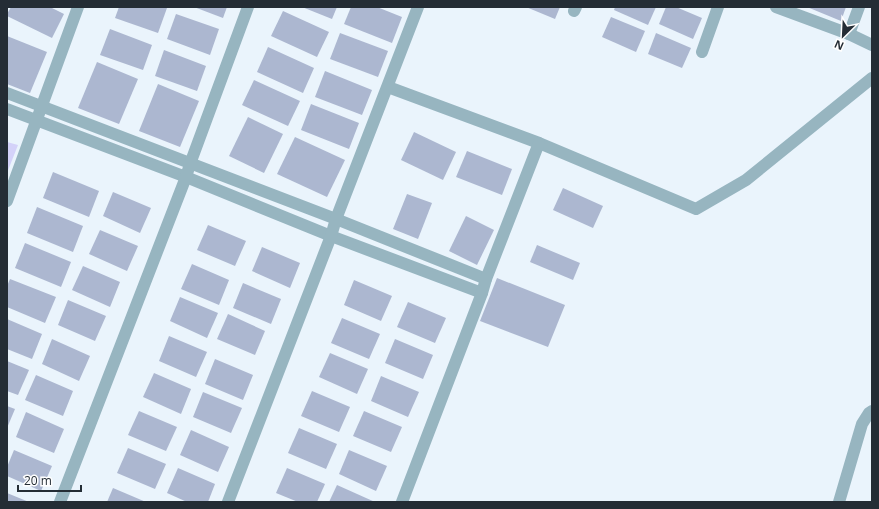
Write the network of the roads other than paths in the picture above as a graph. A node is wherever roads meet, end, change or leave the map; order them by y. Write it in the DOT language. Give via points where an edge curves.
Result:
graph roads {
  1 [pos="78,7"];
  2 [pos="248,7"];
  3 [pos="418,7"];
  4 [pos="718,7"];
  5 [pos="776,7"];
  6 [pos="859,7"];
  7 [pos="849,34"];
  8 [pos="872,45"];
  9 [pos="702,52"];
  10 [pos="872,78"];
  11 [pos="388,87"];
  12 [pos="7,93"];
  13 [pos="41,106"];
  14 [pos="7,109"];
  15 [pos="37,121"];
  16 [pos="539,143"];
  17 [pos="190,164"];
  18 [pos="186,177"];
  19 [pos="7,201"];
  20 [pos="336,219"];
  21 [pos="331,236"];
  22 [pos="486,279"];
  23 [pos="482,293"];
  24 [pos="872,411"];
  25 [pos="60,502"];
  26 [pos="228,502"];
  27 [pos="402,502"];
  28 [pos="839,502"];
  1 -- 13 [label="street"];
  2 -- 17 [label="street"];
  3 -- 11 [label="street"];
  4 -- 9 [label="street"];
  5 -- 7 [label="street"];
  6 -- 7 [label="street"];
  7 -- 8 [label="street"];
  10 -- 16 [label="street" via="746,180 696,209"];
  11 -- 16 [label="street"];
  11 -- 20 [label="street"];
  12 -- 13 [label="street"];
  13 -- 15 [label="street"];
  13 -- 17 [label="street"];
  14 -- 15 [label="street"];
  15 -- 18 [label="street"];
  15 -- 19 [label="street"];
  16 -- 22 [label="street"];
  17 -- 18 [label="street"];
  17 -- 20 [label="street"];
  18 -- 21 [label="street"];
  18 -- 25 [label="street"];
  20 -- 21 [label="street"];
  20 -- 22 [label="street"];
  21 -- 23 [label="street"];
  21 -- 26 [label="street"];
  22 -- 23 [label="street"];
  23 -- 27 [label="street"];
  24 -- 28 [label="street" via="862,424"];
}
